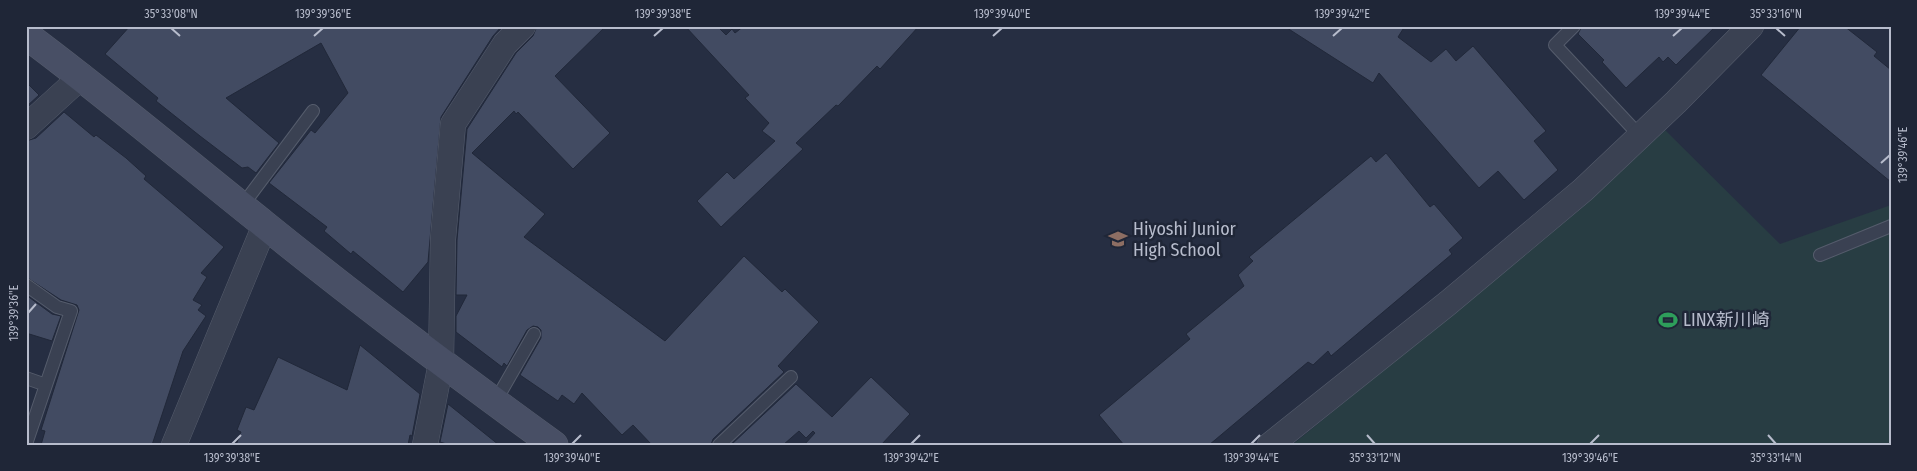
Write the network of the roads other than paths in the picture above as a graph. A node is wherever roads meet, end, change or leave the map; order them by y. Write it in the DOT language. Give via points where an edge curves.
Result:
graph roads {
  1 [pos="36,26"];
  2 [pos="522,26"];
  3 [pos="1574,26"];
  4 [pos="1751,26"];
  5 [pos="26,34"];
  6 [pos="82,76"];
  7 [pos="313,111"];
  8 [pos="26,127"];
  9 [pos="1640,136"];
  10 [pos="242,206"];
  11 [pos="265,225"];
  12 [pos="1891,226"];
  13 [pos="1820,255"];
  14 [pos="26,285"];
  15 [pos="534,334"];
  16 [pos="442,363"];
  17 [pos="791,377"];
  18 [pos="26,378"];
  19 [pos="46,385"];
  20 [pos="495,402"];
  21 [pos="26,444"];
  22 [pos="174,445"];
  23 [pos="425,445"];
  24 [pos="554,445"];
  25 [pos="719,445"];
  26 [pos="1270,445"];
  1 -- 5 [label="street"];
  2 -- 16 [label="street" via="505,44 452,124 443,239"];
  3 -- 9 [label="lane" via="1555,45"];
  4 -- 9 [label="street"];
  5 -- 6 [label="street"];
  6 -- 8 [label="street"];
  6 -- 10 [label="street"];
  7 -- 10 [label="lane"];
  9 -- 26 [label="street" via="1553,215"];
  10 -- 11 [label="street"];
  11 -- 16 [label="street"];
  11 -- 22 [label="street"];
  12 -- 13 [label="lane"];
  14 -- 19 [label="lane" via="58,307 71,311"];
  15 -- 20 [label="lane"];
  16 -- 20 [label="street"];
  16 -- 23 [label="street"];
  17 -- 25 [label="lane"];
  18 -- 19 [label="lane"];
  19 -- 21 [label="lane"];
  20 -- 24 [label="street"];
}
